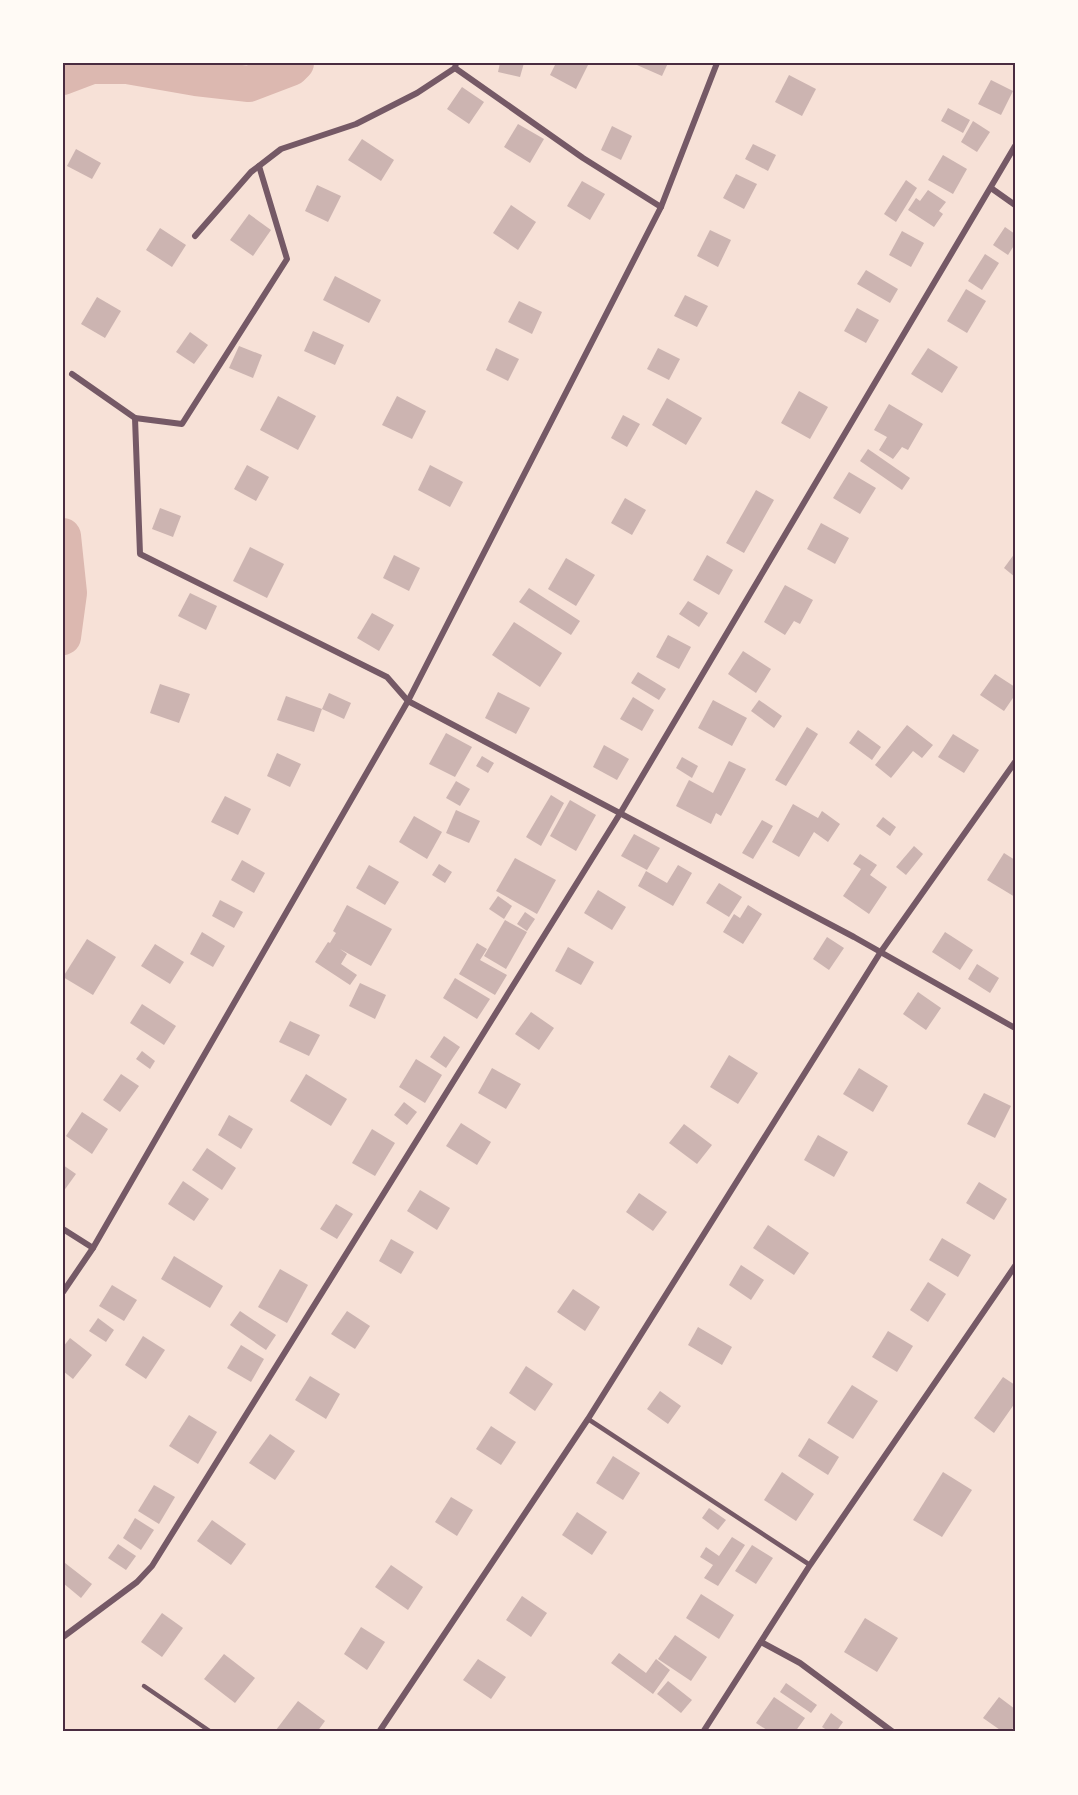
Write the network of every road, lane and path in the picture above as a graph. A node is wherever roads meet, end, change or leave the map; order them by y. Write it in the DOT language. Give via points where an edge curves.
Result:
graph roads {
  1 [pos="717,63"];
  2 [pos="455,66"];
  3 [pos="1015,146"];
  4 [pos="259,165"];
  5 [pos="991,188"];
  6 [pos="1015,205"];
  7 [pos="661,207"];
  8 [pos="195,236"];
  9 [pos="72,374"];
  10 [pos="135,418"];
  11 [pos="408,700"];
  12 [pos="1015,762"];
  13 [pos="621,812"];
  14 [pos="880,953"];
  15 [pos="1015,1028"];
  16 [pos="63,1229"];
  17 [pos="93,1248"];
  18 [pos="1015,1266"];
  19 [pos="63,1292"];
  20 [pos="588,1419"];
  21 [pos="810,1565"];
  22 [pos="63,1637"];
  23 [pos="761,1642"];
  24 [pos="144,1686"];
  25 [pos="212,1732"];
  26 [pos="379,1732"];
  27 [pos="703,1732"];
  28 [pos="893,1732"];
  1 -- 7 [label="street"];
  2 -- 4 [label="street" via="417,93 356,124 281,149"];
  2 -- 7 [label="street" via="583,158"];
  3 -- 5 [label="street"];
  4 -- 8 [label="street"];
  4 -- 10 [label="street" via="287,259 182,424"];
  5 -- 6 [label="street"];
  5 -- 13 [label="street"];
  7 -- 11 [label="street"];
  9 -- 10 [label="street"];
  10 -- 11 [label="street" via="140,554 387,677"];
  11 -- 13 [label="street"];
  11 -- 17 [label="street"];
  12 -- 14 [label="street"];
  13 -- 14 [label="street"];
  13 -- 22 [label="street" via="152,1566 137,1582"];
  14 -- 15 [label="street"];
  14 -- 20 [label="street"];
  16 -- 17 [label="street"];
  17 -- 19 [label="street"];
  18 -- 21 [label="street"];
  20 -- 21 [label="lane"];
  20 -- 26 [label="street"];
  21 -- 23 [label="street"];
  23 -- 27 [label="street"];
  23 -- 28 [label="street" via="800,1664"];
  24 -- 25 [label="lane"];
}
